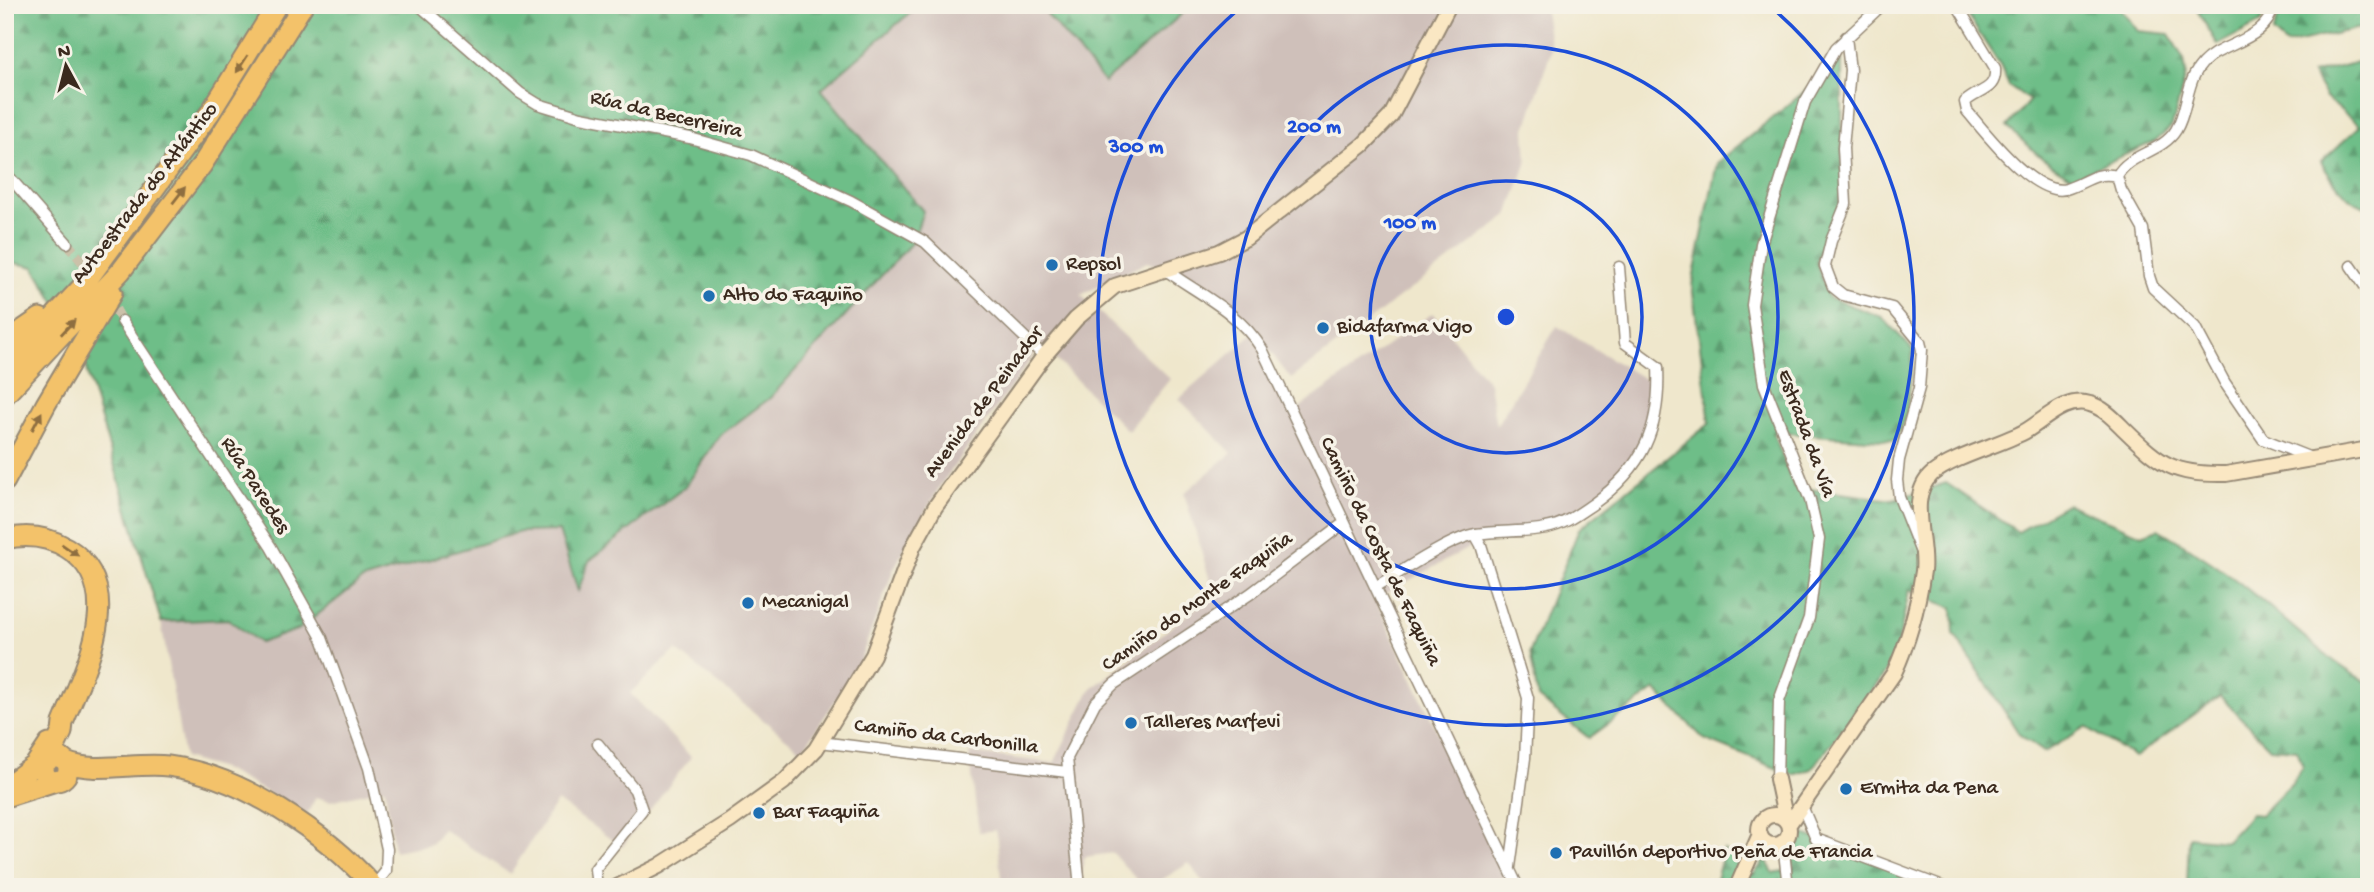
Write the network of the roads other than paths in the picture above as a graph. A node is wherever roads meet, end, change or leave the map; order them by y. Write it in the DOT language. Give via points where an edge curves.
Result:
graph roads {
  1 [pos="277,5"];
  2 [pos="303,5"];
  3 [pos="419,5"];
  4 [pos="1449,5"];
  5 [pos="1882,5"];
  6 [pos="1957,5"];
  7 [pos="2274,5"];
  8 [pos="1846,37"];
  9 [pos="5,172"];
  10 [pos="2117,176"];
  11 [pos="67,243"];
  12 [pos="137,250"];
  13 [pos="2351,266"];
  14 [pos="1619,267"];
  15 [pos="1164,269"];
  16 [pos="83,286"];
  17 [pos="2369,292"];
  18 [pos="122,321"];
  19 [pos="5,342"];
  20 [pos="1044,356"];
  21 [pos="5,369"];
  22 [pos="5,395"];
  23 [pos="2369,449"];
  24 [pos="2314,459"];
  25 [pos="5,481"];
  26 [pos="1344,523"];
  27 [pos="1475,534"];
  28 [pos="5,539"];
  29 [pos="1923,558"];
  30 [pos="1377,586"];
  31 [pos="63,723"];
  32 [pos="820,742"];
  33 [pos="598,744"];
  34 [pos="56,770"];
  35 [pos="1067,772"];
  36 [pos="1777,779"];
  37 [pos="5,788"];
  38 [pos="5,797"];
  39 [pos="1801,806"];
  40 [pos="1770,816"];
  41 [pos="1788,823"];
  42 [pos="1770,841"];
  43 [pos="1510,867"];
  44 [pos="374,887"];
  45 [pos="597,887"];
  46 [pos="617,887"];
  47 [pos="1080,887"];
  48 [pos="1518,887"];
  49 [pos="1737,887"];
  50 [pos="1788,887"];
  51 [pos="1943,887"];
  1 -- 16 [label="highway, Autoestrada do Atlántico, one-way" via="210,113"];
  12 -- 2 [label="highway, Autoestrada do Atlántico, one-way" via="202,165"];
  3 -- 20 [label="street, Rúa da Becerreira" via="538,104 751,155 851,201 925,242"];
  4 -- 15 [label="street, Avenida de Peinador" via="1391,116 1363,145 1246,238 1219,252"];
  5 -- 8 [label="street, Estrada da Vía"];
  6 -- 10 [label="street" via="1995,68 1992,87 1965,102 1967,111 2002,153 2023,173 2055,189 2093,175"];
  7 -- 10 [label="street" via="2263,28 2212,56 2196,71 2176,130 2161,145 2122,166"];
  8 -- 29 [label="street" via="1850,71 1843,148 1846,204 1825,266 1833,288 1892,308 1920,342 1917,400 1897,480"];
  8 -- 36 [label="street, Estrada da Vía" via="1805,102 1761,244 1752,305 1764,384 1810,500 1819,539 1810,618 1779,701"];
  9 -- 11 [label="street"];
  10 -- 24 [label="street" via="2143,229 2153,288 2195,327 2263,439"];
  22 -- 12 [label="highway, Autoestrada do Atlántico, one-way"];
  25 -- 12 [label="highway, one-way"];
  13 -- 17 [label="street"];
  14 -- 27 [label="street" via="1625,343 1658,367 1657,413 1650,438 1620,482 1570,520 1535,530"];
  15 -- 20 [label="street, Avenida de Peinador" via="1115,286 1076,318"];
  15 -- 26 [label="street, Camiño da Costa de Faquiña" via="1231,312 1252,334"];
  16 -- 19 [label="highway"];
  16 -- 21 [label="highway, Autoestrada do Atlántico"];
  18 -- 44 [label="street, Rúa Paredes" via="271,547 322,638 369,768 387,849 383,878"];
  20 -- 32 [label="street, Avenida de Peinador" via="935,507 913,547 873,655"];
  23 -- 24 [label="street"];
  24 -- 29 [label="street" via="2226,474 2175,470 2155,460 2106,412 2090,404 2067,405 2005,442 1930,476 1920,498"];
  26 -- 30 [label="street, Camiño da Costa de Faquiña"];
  26 -- 35 [label="street, Camiño do Monte Faquiña" via="1250,594 1114,684 1096,703 1067,758"];
  27 -- 30 [label="street"];
  27 -- 43 [label="street" via="1528,698"];
  28 -- 31 [label="highway, one-way" via="38,536 57,542 76,554 95,581 99,617"];
  29 -- 39 [label="street" via="1898,663"];
  30 -- 43 [label="street, Camiño da Costa de Faquiña"];
  31 -- 34 [label="highway"];
  31 -- 37 [label="highway" via="34,765"];
  32 -- 35 [label="street, Camiño da Carbonilla"];
  32 -- 46 [label="street, Avenida de Peinador" via="784,782 659,866"];
  33 -- 45 [label="street" via="635,790 642,810 596,869"];
  34 -- 37 [label="highway"];
  34 -- 38 [label="highway"];
  34 -- 44 [label="highway" via="166,766 196,771 233,785 323,840"];
  35 -- 47 [label="street, Camiño do Monte Faquiña"];
  36 -- 40 [label="street"];
  36 -- 41 [label="street"];
  39 -- 41 [label="street"];
  39 -- 51 [label="street" via="1816,839"];
  40 -- 41 [label="street"];
  40 -- 42 [label="street" via="1760,824"];
  41 -- 42 [label="street" via="1788,836"];
  42 -- 49 [label="street" via="1750,858"];
  42 -- 50 [label="street" via="1784,865"];
  43 -- 48 [label="street, Camiño da Costa de Faquiña"];
}
